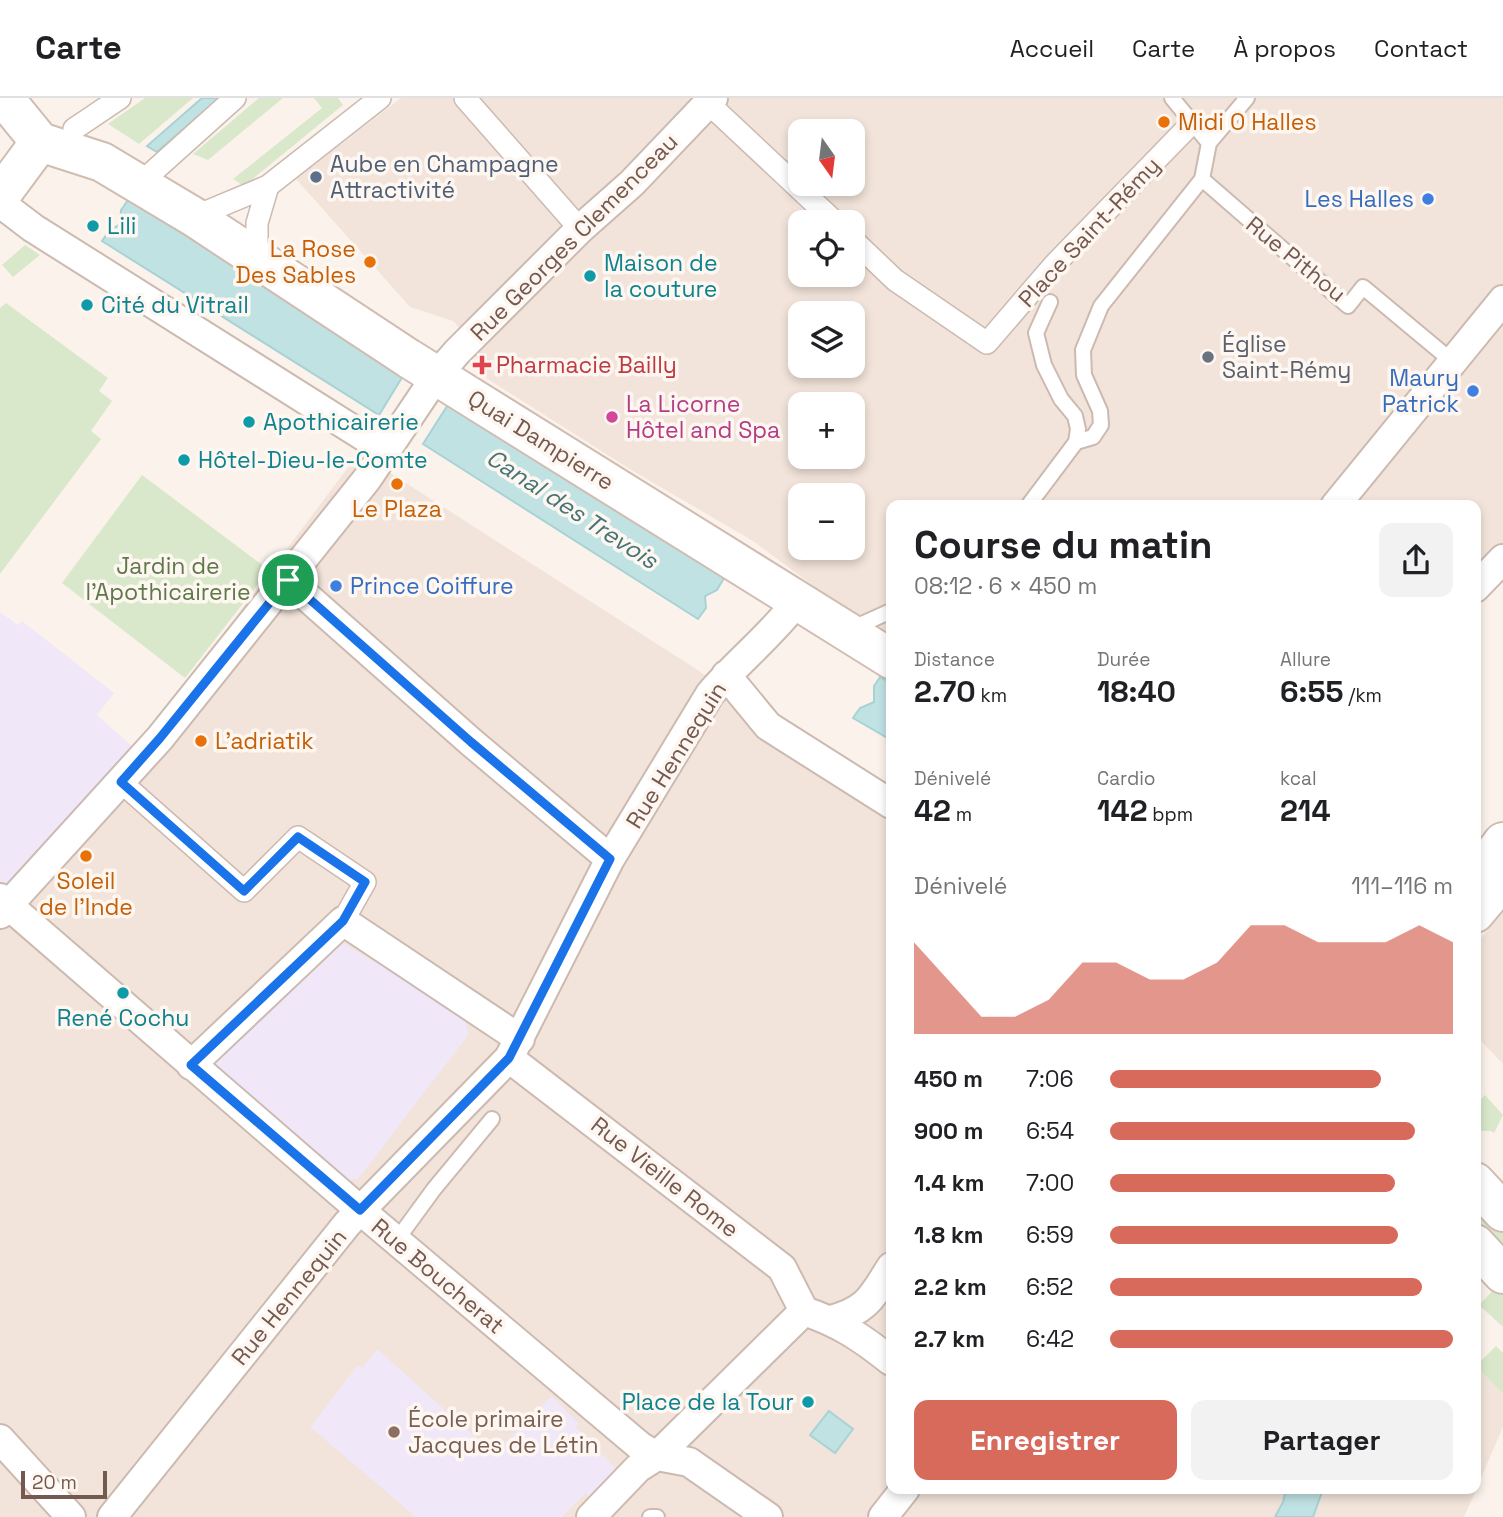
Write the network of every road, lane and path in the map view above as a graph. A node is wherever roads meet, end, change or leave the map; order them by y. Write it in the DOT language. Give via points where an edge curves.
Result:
graph roads {
  1 [pos="4,98"];
  2 [pos="120,98"];
  3 [pos="234,98"];
  4 [pos="380,98"];
  5 [pos="465,98"];
  6 [pos="1172,98"];
  7 [pos="1247,98"];
  8 [pos="710,101"];
  9 [pos="355,105"];
  10 [pos="1192,123"];
  11 [pos="57,136"];
  12 [pos="1209,143"];
  13 [pos="147,177"];
  14 [pos="1202,179"];
  15 [pos="268,186"];
  16 [pos="0,196"];
  17 [pos="0,202"];
  18 [pos="823,210"];
  19 [pos="194,217"];
  20 [pos="580,229"];
  21 [pos="865,251"];
  22 [pos="257,258"];
  23 [pos="1503,300"];
  24 [pos="1050,302"];
  25 [pos="1453,362"];
  26 [pos="437,376"];
  27 [pos="1076,442"];
  28 [pos="387,451"];
  29 [pos="1032,500"];
  30 [pos="1340,500"];
  31 [pos="1503,559"];
  32 [pos="288,580"];
  33 [pos="1481,582"];
  34 [pos="798,600"];
  35 [pos="886,613"];
  36 [pos="848,631"];
  37 [pos="886,656"];
  38 [pos="726,675"];
  39 [pos="121,782"];
  40 [pos="886,801"];
  41 [pos="1503,842"];
  42 [pos="610,859"];
  43 [pos="1481,871"];
  44 [pos="1503,879"];
  45 [pos="3,906"];
  46 [pos="1481,906"];
  47 [pos="343,921"];
  48 [pos="514,1048"];
  49 [pos="191,1065"];
  50 [pos="492,1119"];
  51 [pos="1481,1188"];
  52 [pos="360,1210"];
  53 [pos="1503,1212"];
  54 [pos="396,1241"];
  55 [pos="1481,1250"];
  56 [pos="1503,1273"];
  57 [pos="886,1275"];
  58 [pos="804,1311"];
  59 [pos="831,1320"];
  60 [pos="886,1357"];
  61 [pos="2,1446"];
  62 [pos="657,1456"];
  63 [pos="901,1494"];
  64 [pos="71,1517"];
  65 [pos="112,1517"];
  66 [pos="591,1517"];
  67 [pos="650,1517"];
  68 [pos="657,1517"];
  69 [pos="768,1517"];
  70 [pos="883,1517"];
  1 -- 11 [label="main road"];
  2 -- 11 [label="street"];
  3 -- 13 [label="street"];
  4 -- 9 [label="street"];
  5 -- 20 [label="street"];
  6 -- 10 [label="lane"];
  7 -- 12 [label="lane"];
  8 -- 18 [label="street"];
  8 -- 20 [label="street, Rue Georges Clemenceau" via="632,183"];
  9 -- 15 [label="street"];
  10 -- 12 [label="lane"];
  10 -- 21 [label="street, Place Saint-Rémy" via="1054,265 987,343 895,280"];
  11 -- 16 [label="main road"];
  11 -- 19 [label="main road, Quai Dampierre"];
  12 -- 14 [label="lane, Place Saint-Rémy"];
  14 -- 25 [label="lane, Rue Pithou" via="1348,306 1363,287"];
  14 -- 27 [label="lane, Place Saint-Rémy" via="1101,306 1083,350 1084,374 1101,425 1093,437"];
  15 -- 19 [label="street"];
  15 -- 22 [label="street" via="257,223"];
  17 -- 28 [label="street" via="33,228"];
  19 -- 22 [label="main road, Quai Dampierre"];
  20 -- 26 [label="street, Rue Georges Clemenceau"];
  22 -- 26 [label="main road, Quai Dampierre"];
  23 -- 25 [label="street"];
  24 -- 27 [label="lane" via="1036,333 1044,365 1075,416"];
  25 -- 30 [label="street"];
  26 -- 28 [label="street, Rue Georges Clemenceau"];
  26 -- 34 [label="main road, Quai Dampierre"];
  27 -- 29 [label="lane, Place Saint-Rémy"];
  28 -- 32 [label="street, Rue Georges Clemenceau"];
  31 -- 33 [label="street"];
  32 -- 39 [label="street, Rue Georges Clemenceau"];
  32 -- 42 [label="street"];
  34 -- 36 [label="main road, Quai Dampierre"];
  34 -- 38 [label="street, Rue Hennequin" via="780,625"];
  35 -- 36 [label="lane"];
  36 -- 37 [label="main road, Quai Dampierre"];
  38 -- 40 [label="street" via="768,726"];
  38 -- 42 [label="street, Rue Hennequin"];
  39 -- 45 [label="street, Rue Georges Clemenceau"];
  39 -- 47 [label="street" via="244,891 298,837 365,882"];
  41 -- 43 [label="main road"];
  42 -- 48 [label="street, Rue Hennequin"];
  44 -- 46 [label="main road"];
  45 -- 49 [label="street, Rue Boucherat"];
  47 -- 48 [label="street, Rue Vieille Rome"];
  47 -- 49 [label="street"];
  48 -- 52 [label="street, Rue Hennequin"];
  48 -- 58 [label="street, Rue Vieille Rome" via="782,1268"];
  49 -- 52 [label="street, Rue Boucherat"];
  50 -- 54 [label="lane"];
  51 -- 53 [label="main road"];
  52 -- 54 [label="street, Rue Boucherat"];
  52 -- 65 [label="street, Rue Hennequin"];
  54 -- 62 [label="street, Rue Boucherat" via="640,1447"];
  55 -- 56 [label="main road"];
  57 -- 59 [label="street" via="869,1303"];
  58 -- 59 [label="street"];
  58 -- 62 [label="street"];
  59 -- 60 [label="street"];
  61 -- 64 [label="street"];
  62 -- 66 [label="street" via="638,1468"];
  62 -- 69 [label="street" via="689,1462"];
  63 -- 70 [label="street"];
  67 -- 68 [label="lane"];
}
